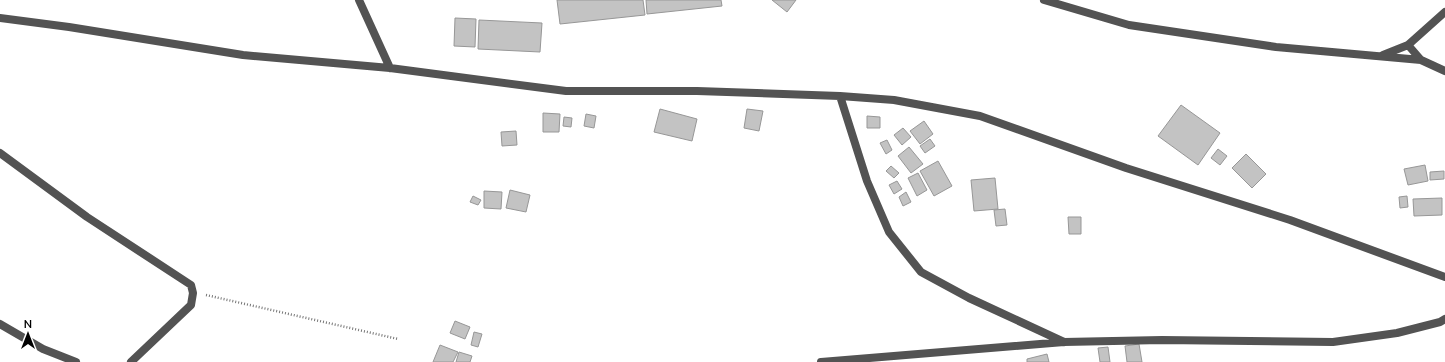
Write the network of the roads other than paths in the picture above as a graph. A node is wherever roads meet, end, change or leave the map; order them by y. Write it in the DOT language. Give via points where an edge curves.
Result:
graph roads {
  1 [pos="359,0"];
  2 [pos="1044,0"];
  3 [pos="1445,12"];
  4 [pos="0,18"];
  5 [pos="1408,45"];
  6 [pos="1381,56"];
  7 [pos="1422,60"];
  8 [pos="390,68"];
  9 [pos="1445,71"];
  10 [pos="840,96"];
  11 [pos="0,153"];
  12 [pos="1445,277"];
  13 [pos="1445,319"];
  14 [pos="0,324"];
  15 [pos="1064,342"];
  16 [pos="76,362"];
  17 [pos="131,362"];
  18 [pos="821,362"];
  1 -- 8 [label="street"];
  2 -- 6 [label="street" via="1129,25 1276,47"];
  3 -- 5 [label="street"];
  4 -- 8 [label="street" via="243,55"];
  5 -- 6 [label="street"];
  5 -- 7 [label="street"];
  6 -- 7 [label="street"];
  7 -- 9 [label="street"];
  8 -- 10 [label="street" via="566,91 697,91"];
  10 -- 12 [label="street" via="894,100 980,116 1126,168 1290,220"];
  10 -- 15 [label="street" via="867,181 889,232 921,272 969,298"];
  11 -- 17 [label="street" via="88,217 191,285 191,305"];
  13 -- 15 [label="street" via="1398,333 1333,342"];
  14 -- 16 [label="street" via="43,350"];
  15 -- 18 [label="street"];
}
